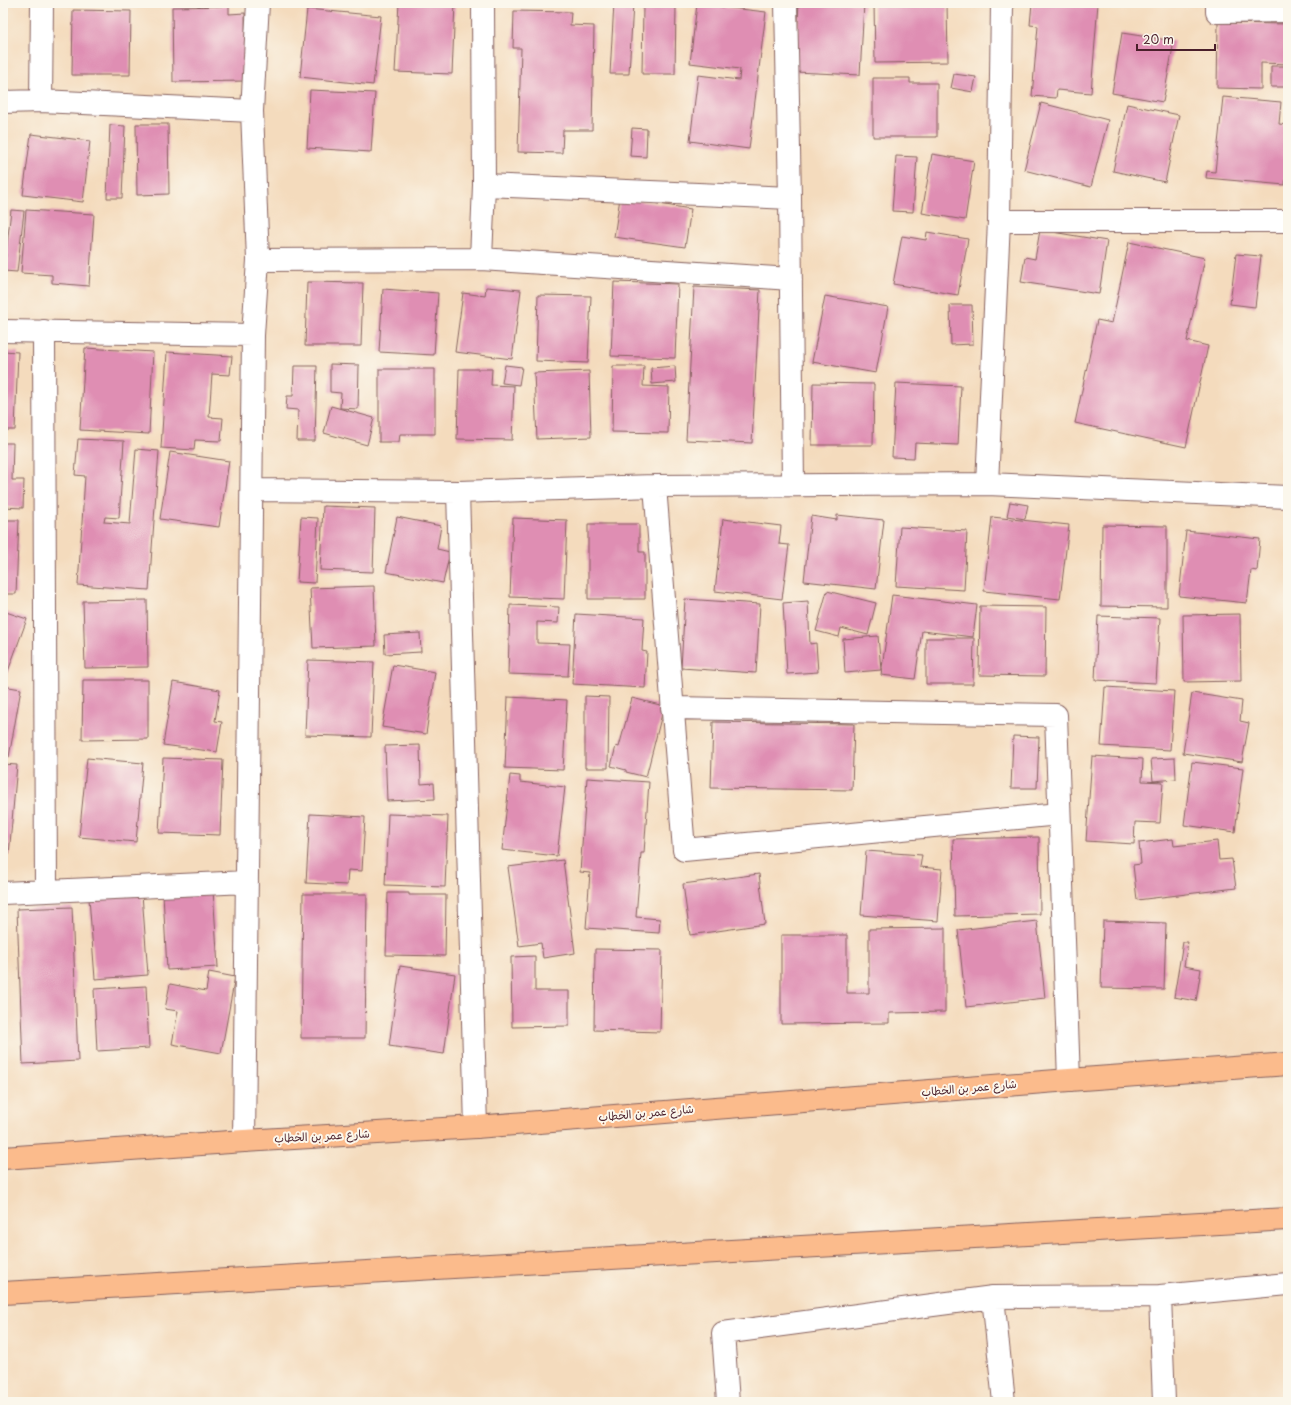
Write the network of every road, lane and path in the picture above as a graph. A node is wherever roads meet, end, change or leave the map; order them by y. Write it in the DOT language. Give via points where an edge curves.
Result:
graph roads {
  1 [pos="42,3"];
  2 [pos="258,3"];
  3 [pos="483,3"];
  4 [pos="786,3"];
  5 [pos="1002,3"];
  6 [pos="1217,3"];
  7 [pos="1288,11"];
  8 [pos="41,101"];
  9 [pos="3,102"];
  10 [pos="252,111"];
  11 [pos="484,185"];
  12 [pos="790,198"];
  13 [pos="1000,221"];
  14 [pos="1288,221"];
  15 [pos="481,259"];
  16 [pos="258,260"];
  17 [pos="791,279"];
  18 [pos="3,330"];
  19 [pos="44,331"];
  20 [pos="253,335"];
  21 [pos="987,484"];
  22 [pos="793,485"];
  23 [pos="655,486"];
  24 [pos="252,490"];
  25 [pos="458,492"];
  26 [pos="1288,497"];
  27 [pos="672,708"];
  28 [pos="1059,814"];
  29 [pos="247,882"];
  30 [pos="46,891"];
  31 [pos="3,893"];
  32 [pos="1288,1064"];
  33 [pos="1069,1080"];
  34 [pos="476,1127"];
  35 [pos="244,1141"];
  36 [pos="3,1158"];
  37 [pos="1288,1219"];
  38 [pos="1288,1284"];
  39 [pos="3,1293"];
  40 [pos="1160,1296"];
  41 [pos="993,1297"];
  42 [pos="728,1402"];
  43 [pos="1004,1402"];
  44 [pos="1164,1402"];
  1 -- 8 [label="street"];
  2 -- 10 [label="street"];
  3 -- 11 [label="street"];
  4 -- 12 [label="street"];
  5 -- 13 [label="street"];
  6 -- 7 [label="street" via="1217,12"];
  8 -- 9 [label="street"];
  8 -- 10 [label="street"];
  10 -- 16 [label="street"];
  11 -- 12 [label="street"];
  11 -- 15 [label="street"];
  12 -- 17 [label="street"];
  13 -- 14 [label="street"];
  13 -- 21 [label="street"];
  15 -- 16 [label="street"];
  15 -- 17 [label="street"];
  16 -- 20 [label="street"];
  17 -- 22 [label="street"];
  18 -- 19 [label="street"];
  19 -- 20 [label="street"];
  19 -- 30 [label="street"];
  20 -- 24 [label="street"];
  21 -- 22 [label="street"];
  21 -- 26 [label="street"];
  22 -- 23 [label="street"];
  23 -- 25 [label="street"];
  23 -- 27 [label="street"];
  24 -- 25 [label="street"];
  24 -- 29 [label="street"];
  25 -- 34 [label="street"];
  27 -- 28 [label="street" via="1056,715"];
  27 -- 28 [label="street" via="684,850"];
  28 -- 33 [label="street"];
  29 -- 30 [label="street"];
  29 -- 35 [label="street"];
  30 -- 31 [label="street"];
  32 -- 33 [label="main road, شارع عمر بن الخطاب"];
  33 -- 34 [label="main road, شارع عمر بن الخطاب"];
  34 -- 35 [label="main road, شارع عمر بن الخطاب"];
  35 -- 36 [label="main road, شارع عمر بن الخطاب"];
  37 -- 39 [label="main road"];
  38 -- 40 [label="street"];
  40 -- 41 [label="street"];
  40 -- 44 [label="street"];
  41 -- 42 [label="street" via="723,1333"];
  41 -- 43 [label="street"];
}
